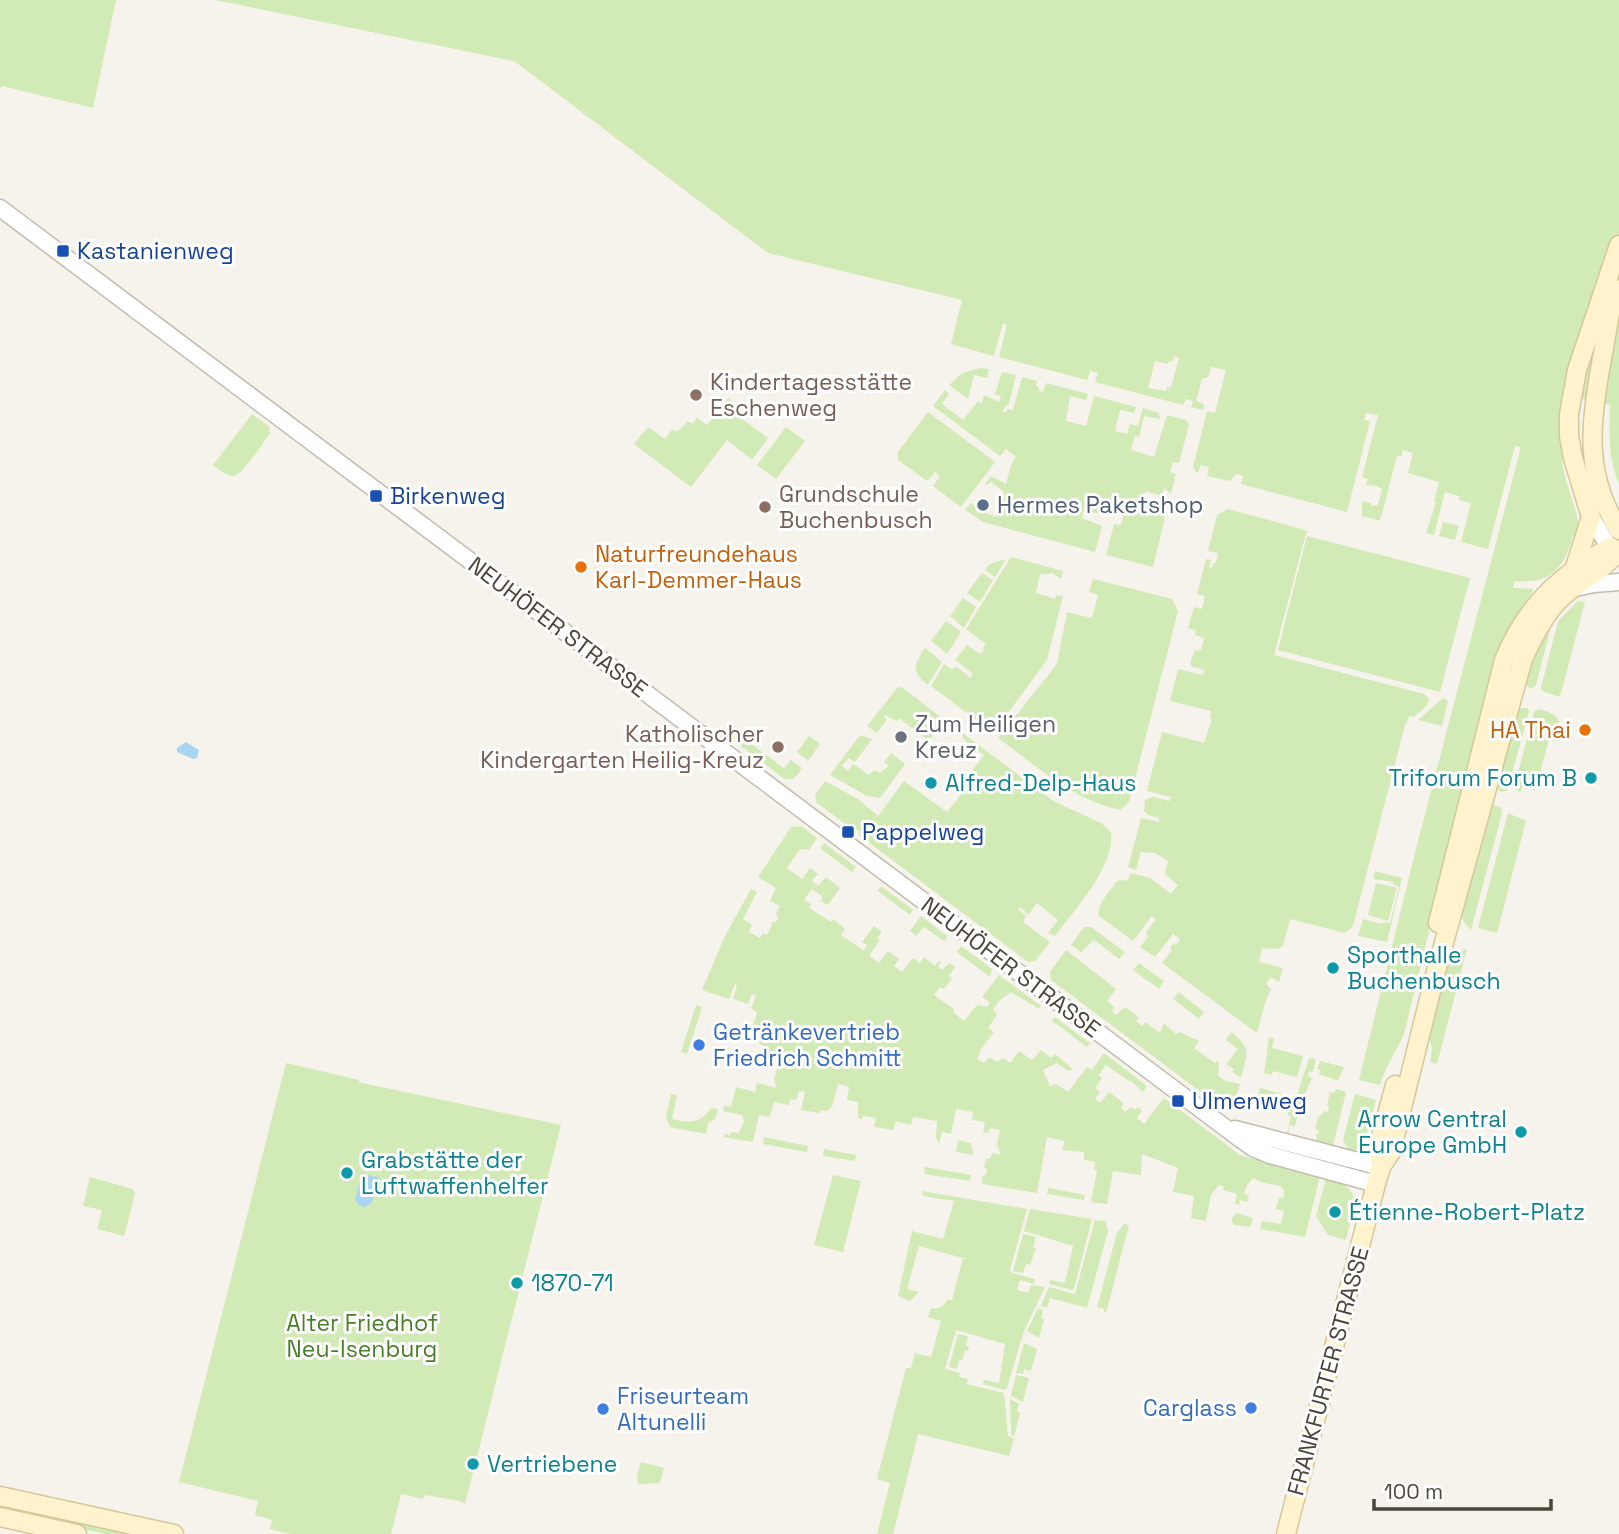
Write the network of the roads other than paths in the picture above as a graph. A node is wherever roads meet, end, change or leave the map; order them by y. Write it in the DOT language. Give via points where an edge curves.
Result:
graph roads {
  1 [pos="0,208"];
  2 [pos="1619,246"];
  3 [pos="1619,270"];
  4 [pos="1591,517"];
  5 [pos="1619,530"];
  6 [pos="1616,552"];
  7 [pos="1574,570"];
  8 [pos="1619,582"];
  9 [pos="1572,589"];
  10 [pos="1379,1175"];
  11 [pos="0,1496"];
  12 [pos="0,1517"];
  13 [pos="161,1533"];
  14 [pos="77,1534"];
  15 [pos="1286,1534"];
  1 -- 10 [label="street, NEUHÖFER STRASSE" via="1216,1121 1263,1153"];
  2 -- 4 [label="main road" via="1577,370 1569,414 1573,458"];
  3 -- 5 [label="main road" via="1591,440 1600,492"];
  4 -- 6 [label="street"];
  4 -- 7 [label="main road"];
  6 -- 7 [label="main road, FRANKFURTER STRASSE"];
  6 -- 9 [label="main road, FRANKFURTER STRASSE"];
  7 -- 10 [label="main road, FRANKFURTER STRASSE" via="1536,603 1504,660 1378,1148"];
  8 -- 9 [label="street"];
  9 -- 10 [label="main road, FRANKFURTER STRASSE" via="1544,620 1523,659 1391,1152"];
  10 -- 15 [label="main road, FRANKFURTER STRASSE"];
  11 -- 13 [label="main road"];
  12 -- 14 [label="main road"];
}
